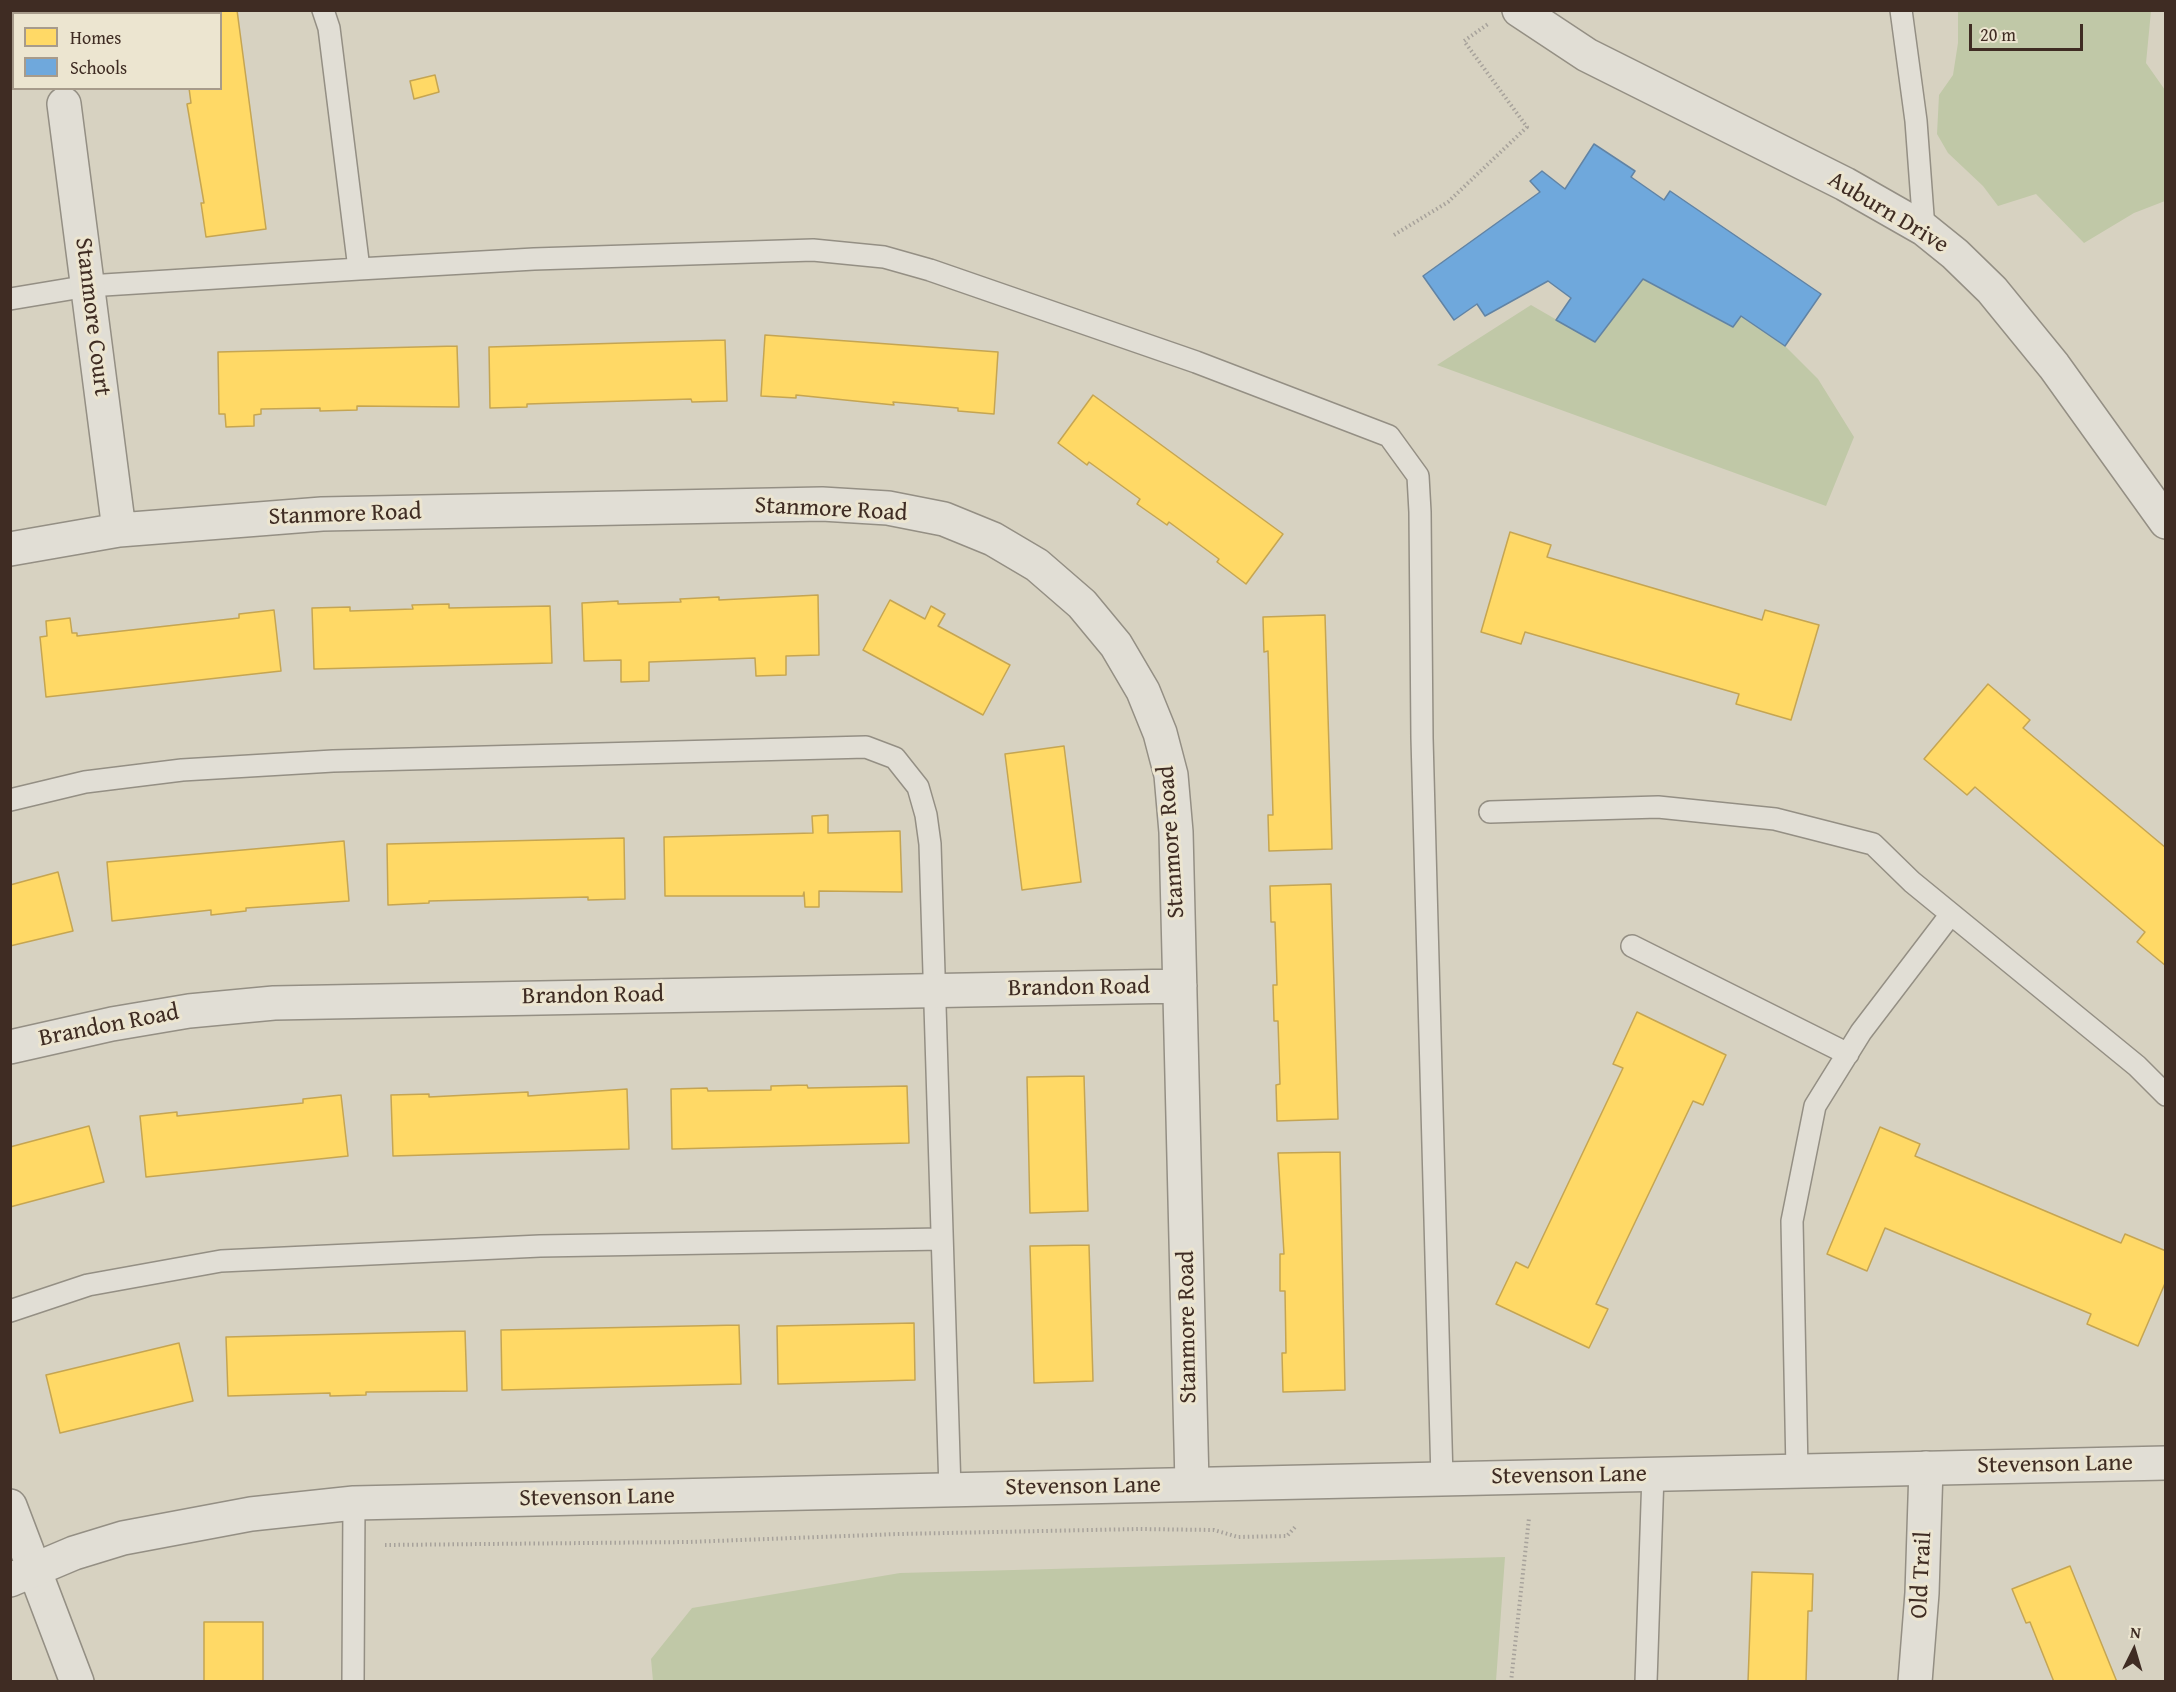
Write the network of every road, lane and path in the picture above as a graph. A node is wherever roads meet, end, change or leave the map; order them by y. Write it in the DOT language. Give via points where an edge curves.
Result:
graph roads {
  1 [pos="323,10"];
  2 [pos="1901,10"];
  3 [pos="1526,16"];
  4 [pos="64,104"];
  5 [pos="1924,229"];
  6 [pos="1394,235"];
  7 [pos="358,269"];
  8 [pos="88,286"];
  9 [pos="10,299"];
  10 [pos="2166,522"];
  11 [pos="119,530"];
  12 [pos="10,549"];
  13 [pos="10,800"];
  14 [pos="1490,812"];
  15 [pos="1951,914"];
  16 [pos="1632,946"];
  17 [pos="1180,986"];
  18 [pos="935,990"];
  19 [pos="10,1047"];
  20 [pos="1848,1054"];
  21 [pos="2166,1095"];
  22 [pos="942,1239"];
  23 [pos="10,1311"];
  24 [pos="2166,1463"];
  25 [pos="1926,1468"];
  26 [pos="1797,1471"];
  27 [pos="1653,1474"];
  28 [pos="1442,1479"];
  29 [pos="1192,1484"];
  30 [pos="950,1490"];
  31 [pos="354,1503"];
  32 [pos="10,1506"];
  33 [pos="1529,1518"];
  34 [pos="1296,1526"];
  35 [pos="354,1546"];
  36 [pos="22,1574"];
  37 [pos="77,1682"];
  38 [pos="353,1682"];
  39 [pos="1511,1682"];
  40 [pos="1646,1682"];
  41 [pos="1916,1682"];
  1 -- 7 [label="lane" via="329,28"];
  2 -- 5 [label="lane" via="1916,121"];
  3 -- 5 [label="street, Auburn Drive" via="1587,56 1845,184"];
  3 -- 6 [label="path" via="1464,41 1527,128 1448,202"];
  4 -- 8 [label="street, Stanmore Court"];
  5 -- 10 [label="street, Auburn Drive" via="1992,290 2054,366"];
  7 -- 8 [label="lane"];
  7 -- 28 [label="lane" via="813,250 884,257 1196,362 1389,436 1418,476 1420,512 1422,738"];
  8 -- 9 [label="lane"];
  8 -- 11 [label="street, Stanmore Court"];
  11 -- 12 [label="street, Stanmore Road"];
  11 -- 17 [label="street, Stanmore Road" via="322,514 822,504 888,508 944,519 993,539 1037,565 1082,604 1116,645 1143,691 1171,775"];
  13 -- 18 [label="lane" via="86,782 333,760 866,747 895,758 918,787 926,815"];
  14 -- 15 [label="lane" via="1658,807 1775,819 1873,844"];
  15 -- 20 [label="lane"];
  15 -- 21 [label="lane" via="2137,1066"];
  16 -- 20 [label="lane"];
  17 -- 18 [label="street, Brandon Road"];
  17 -- 29 [label="street, Stanmore Road"];
  18 -- 19 [label="street, Brandon Road" via="274,1003 189,1011"];
  18 -- 22 [label="lane"];
  20 -- 26 [label="lane" via="1815,1106 1792,1221"];
  22 -- 23 [label="lane" via="540,1246 221,1261 88,1285"];
  22 -- 30 [label="lane"];
  24 -- 25 [label="street, Stevenson Lane"];
  25 -- 26 [label="street, Stevenson Lane"];
  25 -- 41 [label="street, Old Trail"];
  26 -- 27 [label="street, Stevenson Lane"];
  27 -- 28 [label="street, Stevenson Lane"];
  27 -- 40 [label="lane"];
  28 -- 29 [label="street, Stevenson Lane"];
  29 -- 30 [label="street, Stevenson Lane"];
  30 -- 31 [label="street, Stevenson Lane"];
  31 -- 35 [label="lane"];
  31 -- 36 [label="street, Stevenson Lane" via="250,1514 123,1538"];
  32 -- 36 [label="street"];
  33 -- 39 [label="path"];
  34 -- 35 [label="path" via="1287,1536 1238,1537 1214,1530 1137,1529 688,1542"];
  35 -- 38 [label="lane"];
  36 -- 37 [label="street"];
}
